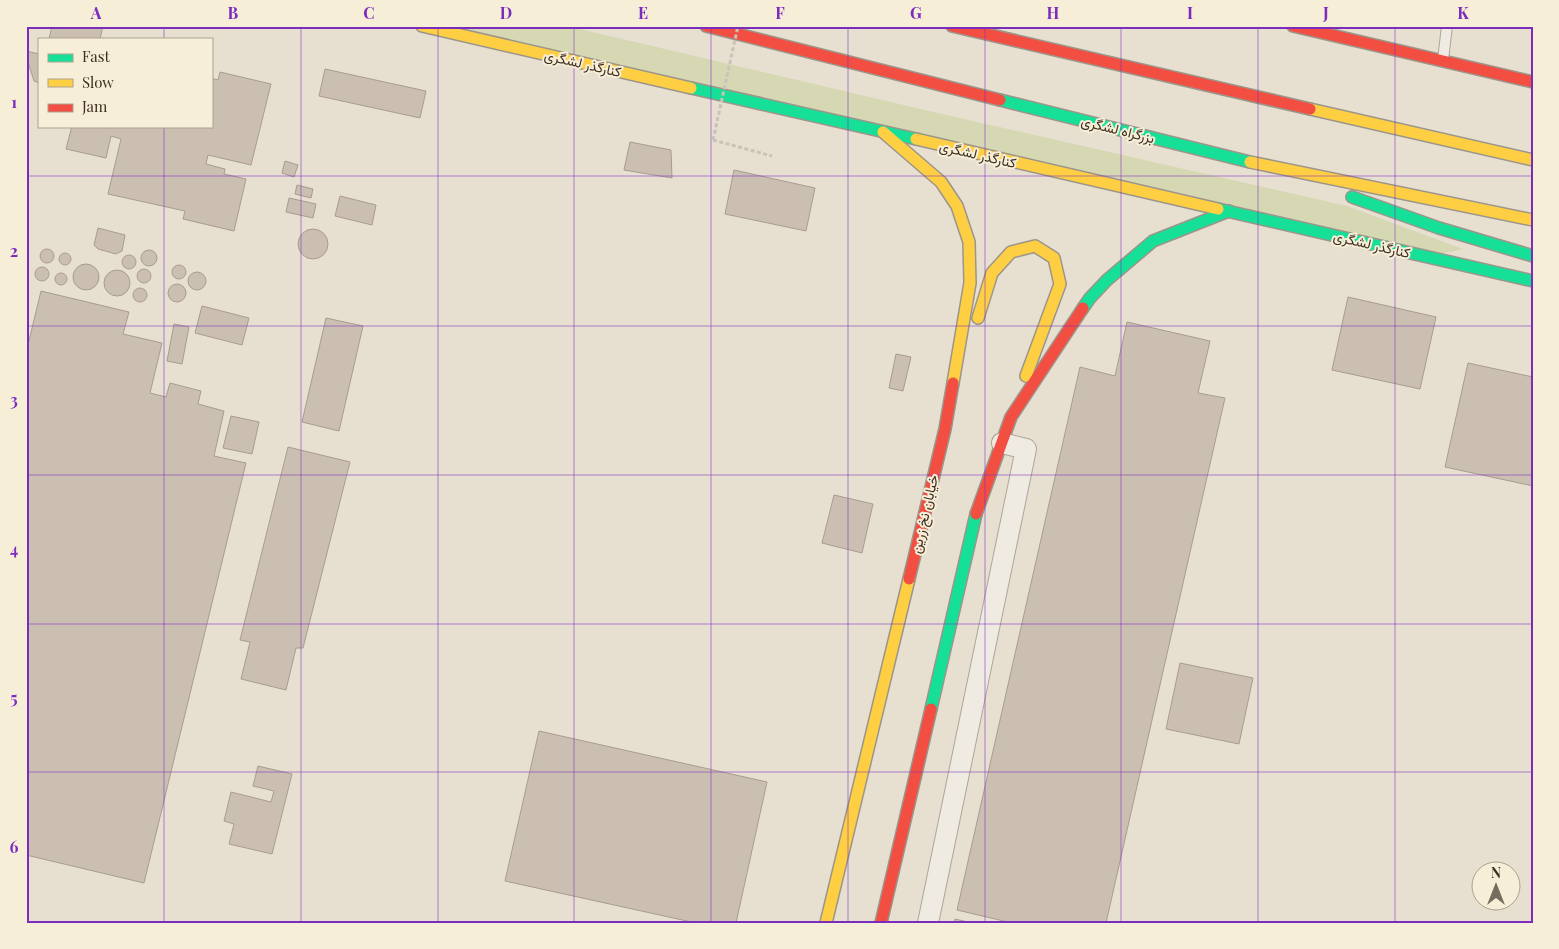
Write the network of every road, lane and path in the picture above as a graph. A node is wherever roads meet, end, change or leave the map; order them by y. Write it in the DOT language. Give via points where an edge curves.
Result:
graph roads {
  1 [pos="422,26"];
  2 [pos="706,26"];
  3 [pos="738,26"];
  4 [pos="952,26"];
  5 [pos="1293,26"];
  6 [pos="1447,26"];
  7 [pos="1077,43"];
  8 [pos="1442,61"];
  9 [pos="1131,68"];
  10 [pos="1533,82"];
  11 [pos="883,132"];
  12 [pos="772,156"];
  13 [pos="1241,160"];
  14 [pos="1533,160"];
  15 [pos="1326,189"];
  16 [pos="1345,195"];
  17 [pos="1229,211"];
  18 [pos="1533,220"];
  19 [pos="1533,256"];
  20 [pos="1533,281"];
  21 [pos="1011,417"];
  22 [pos="945,429"];
  23 [pos="1002,443"];
  24 [pos="826,923"];
  25 [pos="881,923"];
  26 [pos="928,923"];
  1 -- 11 [label="main road, کنارگذر لشگری"];
  2 -- 13 [label="main road, بزرگراه لشگری"];
  3 -- 12 [label="path, bridge" via="713,140"];
  4 -- 9 [label="main road"];
  5 -- 8 [label="main road"];
  6 -- 8 [label="lane"];
  7 -- 9 [label="main road"];
  8 -- 10 [label="main road"];
  9 -- 14 [label="main road"];
  11 -- 17 [label="main road, کنارگذر لشگری"];
  11 -- 22 [label="main road, خیابان نخ زرین" via="941,182 957,206 969,242 970,283"];
  13 -- 15 [label="main road"];
  13 -- 18 [label="main road, بزرگراه لشگری"];
  16 -- 19 [label="main road"];
  17 -- 20 [label="main road, کنارگذر لشگری"];
  17 -- 21 [label="main road" via="1153,241 1108,280 1090,298"];
  21 -- 22 [label="main road" via="1060,284 1054,258 1035,246 1011,252 992,273"];
  21 -- 23 [label="main road"];
  22 -- 24 [label="main road, خیابان نخ زرین"];
  23 -- 25 [label="main road" via="977,510"];
  23 -- 26 [label="street" via="1026,449"];
}
